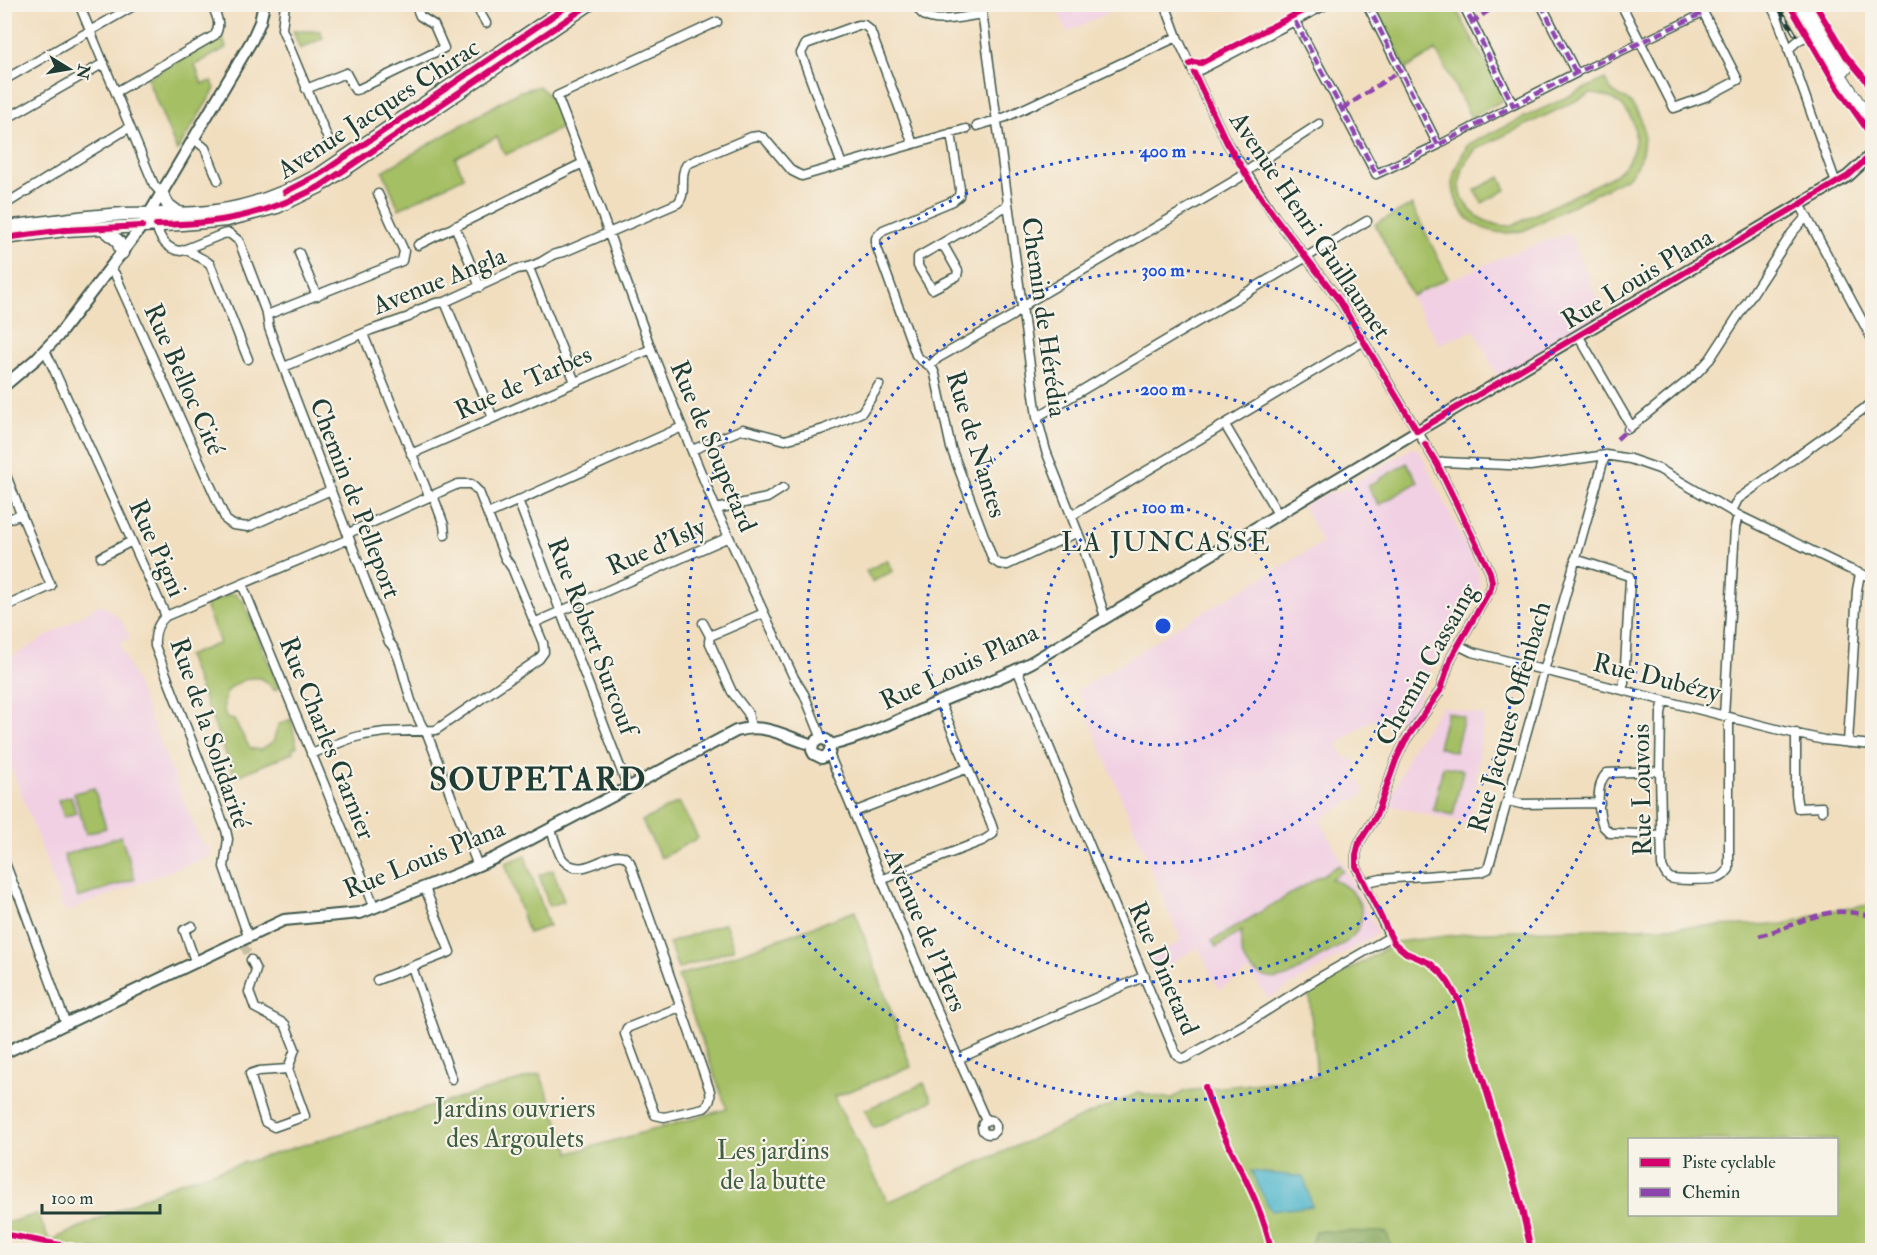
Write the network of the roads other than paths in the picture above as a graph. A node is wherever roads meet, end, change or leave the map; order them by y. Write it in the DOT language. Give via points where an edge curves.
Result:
graph roads {
  1 [pos="79,4"];
  2 [pos="137,4"];
  3 [pos="212,4"];
  4 [pos="264,4"];
  5 [pos="285,4"];
  6 [pos="415,4"];
  7 [pos="475,4"];
  8 [pos="571,4"];
  9 [pos="590,4"];
  10 [pos="916,4"];
  11 [pos="981,4"];
  12 [pos="1165,4"];
  13 [pos="1327,4"];
  14 [pos="1367,4"];
  15 [pos="1462,4"];
  16 [pos="1541,4"];
  17 [pos="1621,4"];
  18 [pos="1770,4"];
  19 [pos="1795,4"];
  20 [pos="1807,4"];
  21 [pos="1701,9"];
  22 [pos="982,14"];
  23 [pos="1295,21"];
  24 [pos="717,22"];
  25 [pos="486,23"];
  26 [pos="90,30"];
  27 [pos="1177,37"];
  28 [pos="1815,38"];
  29 [pos="1640,42"];
  30 [pos="1788,50"];
  31 [pos="104,63"];
  32 [pos="1194,73"];
  33 [pos="1576,73"];
  34 [pos="4,80"];
  35 [pos="306,89"];
  36 [pos="116,92"];
  37 [pos="1513,105"];
  38 [pos="1872,109"];
  39 [pos="4,120"];
  40 [pos="997,120"];
  41 [pos="1319,124"];
  42 [pos="978,126"];
  43 [pos="1872,126"];
  44 [pos="130,127"];
  45 [pos="966,129"];
  46 [pos="951,133"];
  47 [pos="194,139"];
  48 [pos="330,144"];
  49 [pos="913,144"];
  50 [pos="1438,145"];
  51 [pos="1872,154"];
  52 [pos="583,163"];
  53 [pos="842,165"];
  54 [pos="1245,173"];
  55 [pos="218,180"];
  56 [pos="1836,183"];
  57 [pos="162,194"];
  58 [pos="378,194"];
  59 [pos="1800,204"];
  60 [pos="4,205"];
  61 [pos="1008,205"];
  62 [pos="180,214"];
  63 [pos="1806,217"];
  64 [pos="152,220"];
  65 [pos="1368,221"];
  66 [pos="142,226"];
  67 [pos="455,226"];
  68 [pos="4,227"];
  69 [pos="103,228"];
  70 [pos="608,232"];
  71 [pos="4,238"];
  72 [pos="418,245"];
  73 [pos="940,245"];
  74 [pos="188,248"];
  75 [pos="122,253"];
  76 [pos="299,253"];
  77 [pos="1306,257"];
  78 [pos="110,268"];
  79 [pos="529,268"];
  80 [pos="480,287"];
  81 [pos="317,296"];
  82 [pos="445,302"];
  83 [pos="1022,307"];
  84 [pos="267,315"];
  85 [pos="363,334"];
  86 [pos="1578,335"];
  87 [pos="1872,339"];
  88 [pos="1364,341"];
  89 [pos="651,349"];
  90 [pos="45,350"];
  91 [pos="248,359"];
  92 [pos="930,366"];
  93 [pos="284,367"];
  94 [pos="575,382"];
  95 [pos="879,385"];
  96 [pos="4,386"];
  97 [pos="1872,403"];
  98 [pos="493,417"];
  99 [pos="1037,417"];
  100 [pos="1225,425"];
  101 [pos="682,427"];
  102 [pos="1417,431"];
  103 [pos="692,450"];
  104 [pos="411,454"];
  105 [pos="1606,455"];
  106 [pos="1437,464"];
  107 [pos="4,470"];
  108 [pos="783,488"];
  109 [pos="331,490"];
  110 [pos="429,496"];
  111 [pos="518,500"];
  112 [pos="716,510"];
  113 [pos="1735,513"];
  114 [pos="21,514"];
  115 [pos="488,514"];
  116 [pos="1278,514"];
  117 [pos="1071,516"];
  118 [pos="4,521"];
  119 [pos="1078,532"];
  120 [pos="445,535"];
  121 [pos="348,537"];
  122 [pos="729,537"];
  123 [pos="132,541"];
  124 [pos="101,556"];
  125 [pos="1575,559"];
  126 [pos="1860,574"];
  127 [pos="1872,578"];
  128 [pos="242,584"];
  129 [pos="4,607"];
  130 [pos="561,611"];
  131 [pos="764,613"];
  132 [pos="166,616"];
  133 [pos="1105,617"];
  134 [pos="534,622"];
  135 [pos="703,623"];
  136 [pos="710,636"];
  137 [pos="1458,645"];
  138 [pos="1017,669"];
  139 [pos="1545,670"];
  140 [pos="1622,690"];
  141 [pos="1664,701"];
  142 [pos="940,702"];
  143 [pos="1726,716"];
  144 [pos="751,727"];
  145 [pos="424,730"];
  146 [pos="1796,733"];
  147 [pos="1848,743"];
  148 [pos="1872,745"];
  149 [pos="824,746"];
  150 [pos="311,754"];
  151 [pos="968,768"];
  152 [pos="1660,771"];
  153 [pos="628,788"];
  154 [pos="1508,801"];
  155 [pos="1600,803"];
  156 [pos="1822,811"];
  157 [pos="854,812"];
  158 [pos="550,828"];
  159 [pos="1662,835"];
  160 [pos="4,860"];
  161 [pos="478,866"];
  162 [pos="881,880"];
  163 [pos="1363,883"];
  164 [pos="425,888"];
  165 [pos="375,908"];
  166 [pos="192,926"];
  167 [pos="1390,937"];
  168 [pos="244,940"];
  169 [pos="251,960"];
  170 [pos="195,961"];
  171 [pos="412,967"];
  172 [pos="1145,976"];
  173 [pos="377,980"];
  174 [pos="680,1007"];
  175 [pos="66,1024"];
  176 [pos="4,1053"];
  177 [pos="958,1059"];
  178 [pos="288,1069"];
  179 [pos="452,1079"];
  180 [pos="986,1121"];
  1 -- 26 [label="street"];
  2 -- 26 [label="street"];
  3 -- 36 [label="street" via="219,23 215,35"];
  4 -- 47 [label="street" via="255,33"];
  5 -- 35 [label="street" via="282,29"];
  6 -- 35 [label="street" via="420,16 434,25 444,48 355,90 346,73"];
  7 -- 25 [label="street"];
  8 -- 62 [label="main road, Avenue Jacques Chirac" via="296,188 241,207"];
  9 -- 64 [label="main road, Avenue Jacques Chirac" via="319,188 277,207 235,218 200,223"];
  10 -- 22 [label="street" via="923,15 931,18"];
  11 -- 22 [label="street, Chemin de Hérédia"];
  12 -- 27 [label="street, Avenue Henri Guillaumet"];
  13 -- 23 [label="street"];
  14 -- 50 [label="street"];
  15 -- 37 [label="street"];
  16 -- 33 [label="street"];
  17 -- 29 [label="street"];
  18 -- 30 [label="street"];
  19 -- 28 [label="main road"];
  20 -- 38 [label="main road"];
  21 -- 29 [label="street"];
  21 -- 29 [label="street" via="1738,80 1674,108"];
  22 -- 40 [label="street, Chemin de Hérédia"];
  23 -- 32 [label="street"];
  23 -- 50 [label="street" via="1376,174"];
  24 -- 52 [label="street, Rue de Soupetard" via="557,96"];
  26 -- 31 [label="street"];
  26 -- 34 [label="street"];
  27 -- 32 [label="street, Avenue Henri Guillaumet"];
  27 -- 40 [label="street"];
  28 -- 30 [label="street" via="1798,40"];
  28 -- 43 [label="main road"];
  29 -- 33 [label="street"];
  30 -- 56 [label="street"];
  31 -- 36 [label="street"];
  31 -- 39 [label="street"];
  32 -- 54 [label="street, Avenue Henri Guillaumet" via="1222,135"];
  33 -- 37 [label="street"];
  35 -- 48 [label="street"];
  36 -- 44 [label="street"];
  37 -- 50 [label="street"];
  40 -- 42 [label="street"];
  40 -- 61 [label="street, Chemin de Hérédia"];
  41 -- 54 [label="street"];
  44 -- 57 [label="street" via="154,185"];
  44 -- 60 [label="street"];
  45 -- 46 [label="street"];
  46 -- 49 [label="street"];
  46 -- 92 [label="street, Rue de Nantes" via="958,196 883,230 875,241 916,355"];
  47 -- 55 [label="street" via="206,148"];
  47 -- 57 [label="street"];
  49 -- 53 [label="street"];
  49 -- 53 [label="street" via="870,30 858,25 806,44 801,52"];
  51 -- 56 [label="street, Rue Louis Plana"];
  52 -- 67 [label="street"];
  52 -- 70 [label="street, Rue de Soupetard"];
  53 -- 70 [label="street, Avenue Angla" via="798,175 766,140 751,137 687,164 678,203"];
  54 -- 77 [label="street, Avenue Henri Guillaumet"];
  54 -- 83 [label="street"];
  56 -- 59 [label="street, Rue Louis Plana"];
  57 -- 62 [label="main road"];
  57 -- 64 [label="street"];
  58 -- 81 [label="street" via="404,251 402,261"];
  59 -- 63 [label="street"];
  59 -- 86 [label="street, Rue Louis Plana"];
  61 -- 73 [label="street"];
  61 -- 83 [label="street, Chemin de Hérédia"];
  62 -- 64 [label="main road, Avenue Jacques Chirac"];
  63 -- 86 [label="street" via="1710,359 1630,428"];
  63 -- 87 [label="street"];
  64 -- 66 [label="main road, Avenue Jacques Chirac"];
  64 -- 68 [label="main road, Avenue Jacques Chirac" via="102,216"];
  64 -- 74 [label="street" via="170,248"];
  65 -- 77 [label="street"];
  66 -- 69 [label="main road, Avenue Jacques Chirac"];
  66 -- 75 [label="street"];
  67 -- 72 [label="street"];
  67 -- 80 [label="street"];
  69 -- 71 [label="main road, Avenue Jacques Chirac"];
  69 -- 75 [label="main road" via="118,242"];
  70 -- 79 [label="street, Avenue Angla"];
  70 -- 89 [label="street, Rue de Soupetard"];
  73 -- 73 [label="street" via="917,260 932,289 958,274"];
  74 -- 84 [label="street, Chemin de Pelleport" via="223,234 235,236"];
  74 -- 91 [label="street" via="210,264"];
  75 -- 78 [label="street"];
  76 -- 81 [label="street"];
  77 -- 88 [label="street, Avenue Henri Guillaumet"];
  77 -- 99 [label="street"];
  78 -- 90 [label="street"];
  78 -- 109 [label="street, Rue Belloc Cité" via="226,520 248,527"];
  79 -- 80 [label="street, Avenue Angla" via="517,269"];
  79 -- 94 [label="street"];
  80 -- 82 [label="street, Avenue Angla"];
  81 -- 84 [label="street"];
  82 -- 85 [label="street, Avenue Angla"];
  82 -- 98 [label="street"];
  83 -- 92 [label="street"];
  83 -- 99 [label="street, Chemin de Hérédia"];
  84 -- 93 [label="street, Chemin de Pelleport"];
  85 -- 93 [label="street, Avenue Angla"];
  85 -- 104 [label="street"];
  86 -- 102 [label="street, Rue Louis Plana"];
  88 -- 100 [label="street"];
  88 -- 102 [label="street, Avenue Henri Guillaumet"];
  89 -- 94 [label="street, Rue de Tarbes"];
  89 -- 101 [label="street, Rue de Soupetard"];
  90 -- 96 [label="street"];
  90 -- 123 [label="street, Rue Pigni"];
  92 -- 119 [label="street, Rue de Nantes" via="936,374 951,448 993,560 1007,565"];
  93 -- 109 [label="street, Chemin de Pelleport"];
  94 -- 98 [label="street, Rue de Tarbes"];
  95 -- 103 [label="street" via="862,412 824,429 785,440 743,429"];
  97 -- 113 [label="street" via="1738,499"];
  98 -- 104 [label="street, Rue de Tarbes"];
  99 -- 117 [label="street, Chemin de Hérédia"];
  100 -- 116 [label="street"];
  100 -- 117 [label="street"];
  101 -- 103 [label="street, Rue de Soupetard"];
  101 -- 111 [label="street"];
  102 -- 106 [label="street, Chemin Cassaing"];
  102 -- 116 [label="street, Rue Louis Plana"];
  103 -- 112 [label="street, Rue de Soupetard"];
  104 -- 110 [label="street"];
  105 -- 106 [label="street" via="1530,466"];
  105 -- 113 [label="street" via="1647,464"];
  105 -- 125 [label="street, Rue Jacques Offenbach"];
  106 -- 137 [label="street, Chemin Cassaing" via="1491,573 1491,588"];
  107 -- 114 [label="street"];
  108 -- 112 [label="street" via="767,498"];
  109 -- 121 [label="street, Chemin de Pelleport"];
  110 -- 115 [label="street, Rue Pigni" via="458,484 471,484 479,492"];
  110 -- 120 [label="street" via="437,505"];
  110 -- 121 [label="street, Rue Pigni" via="353,531"];
  111 -- 115 [label="street"];
  111 -- 130 [label="street, Rue Robert Surcouf"];
  112 -- 122 [label="street, Rue de Soupetard"];
  113 -- 126 [label="street"];
  113 -- 143 [label="street"];
  114 -- 118 [label="street"];
  114 -- 129 [label="street" via="51,586"];
  115 -- 134 [label="street"];
  116 -- 133 [label="street, Rue Louis Plana"];
  117 -- 119 [label="street, Chemin de Hérédia"];
  119 -- 133 [label="street, Chemin de Hérédia"];
  121 -- 128 [label="street, Rue Pigni"];
  121 -- 145 [label="street, Chemin de Pelleport"];
  122 -- 130 [label="street, Rue d'Isly"];
  122 -- 131 [label="street, Rue de Soupetard"];
  123 -- 124 [label="street"];
  123 -- 132 [label="street, Rue Pigni"];
  125 -- 139 [label="street, Rue Jacques Offenbach"];
  125 -- 140 [label="street" via="1629,576"];
  126 -- 127 [label="street"];
  126 -- 147 [label="street"];
  128 -- 132 [label="street, Rue Pigni"];
  128 -- 150 [label="street, Rue Charles Garnier"];
  130 -- 134 [label="street, Rue d'Isly"];
  130 -- 153 [label="street, Rue Robert Surcouf"];
  131 -- 136 [label="street"];
  131 -- 149 [label="street, Rue de Soupetard" via="804,694"];
  132 -- 168 [label="street, Rue de la Solidarité" via="156,629 155,646 226,830 224,867"];
  133 -- 138 [label="street, Rue Louis Plana"];
  134 -- 145 [label="street" via="544,647 539,659 440,728"];
  135 -- 136 [label="street"];
  136 -- 144 [label="street" via="732,692 748,712"];
  137 -- 139 [label="street, Rue Dubézy"];
  137 -- 163 [label="street, Chemin Cassaing" via="1440,691 1395,760 1376,816 1359,843 1356,866"];
  138 -- 142 [label="street, Rue Louis Plana"];
  138 -- 172 [label="street, Rue Dinetard"];
  139 -- 140 [label="street, Rue Dubézy"];
  139 -- 154 [label="street, Rue Jacques Offenbach"];
  140 -- 141 [label="street, Rue Dubézy"];
  141 -- 143 [label="street, Rue Dubézy"];
  141 -- 152 [label="street, Rue Louvois"];
  142 -- 149 [label="street, Rue Louis Plana" via="884,727"];
  142 -- 151 [label="street"];
  143 -- 146 [label="street, Rue Dubézy"];
  143 -- 159 [label="street, Rue Louvois" via="1729,869 1718,878 1669,878 1662,866"];
  144 -- 149 [label="street"];
  144 -- 153 [label="street, Rue Louis Plana" via="736,731"];
  145 -- 150 [label="street" via="364,735"];
  145 -- 161 [label="street, Chemin de Pelleport"];
  146 -- 147 [label="street, Rue Dubézy"];
  146 -- 156 [label="street" via="1798,808 1822,807"];
  147 -- 148 [label="street, Rue Dubézy"];
  149 -- 157 [label="street, Avenue de l'Hers"];
  150 -- 165 [label="street, Rue Charles Garnier"];
  151 -- 157 [label="street"];
  151 -- 162 [label="street" via="993,834"];
  152 -- 155 [label="street" via="1607,773 1601,781"];
  152 -- 159 [label="street, Rue Louvois"];
  153 -- 158 [label="street, Rue Louis Plana"];
  154 -- 155 [label="street"];
  154 -- 163 [label="street, Rue Jacques Offenbach" via="1488,869"];
  155 -- 159 [label="street" via="1603,826 1610,832"];
  157 -- 162 [label="street, Avenue de l'Hers"];
  158 -- 161 [label="street, Rue Louis Plana"];
  158 -- 174 [label="street" via="563,860 572,865 588,867 617,856 630,862"];
  160 -- 175 [label="street"];
  161 -- 164 [label="street, Rue Louis Plana"];
  162 -- 177 [label="street, Avenue de l'Hers"];
  163 -- 167 [label="street, Chemin Cassaing"];
  164 -- 165 [label="street, Rue Louis Plana"];
  164 -- 171 [label="street" via="450,952"];
  165 -- 168 [label="street, Rue Louis Plana" via="348,915 284,920"];
  166 -- 170 [label="street" via="184,930"];
  167 -- 172 [label="street, Rue Dinetard" via="1185,1058 1175,1052"];
  168 -- 170 [label="street, Rue Louis Plana"];
  169 -- 178 [label="street" via="256,970 249,992 255,1008 285,1024 295,1049"];
  170 -- 175 [label="street, Rue Louis Plana"];
  171 -- 173 [label="street"];
  171 -- 179 [label="street"];
  172 -- 177 [label="street"];
  174 -- 174 [label="street" via="711,1099 704,1108 664,1117 655,1115 626,1034 627,1028"];
  175 -- 176 [label="street, Rue Louis Plana"];
  177 -- 180 [label="street, Avenue de l'Hers"];
  178 -- 178 [label="street" via="250,1074 265,1122 274,1127 305,1116"];
}
